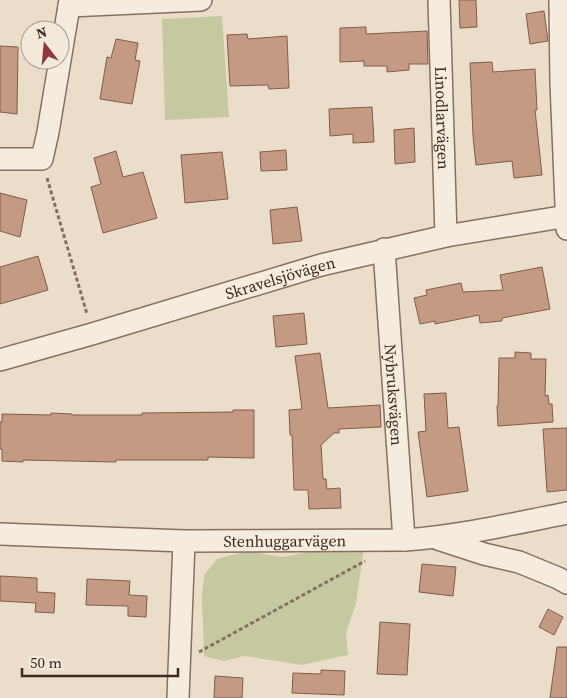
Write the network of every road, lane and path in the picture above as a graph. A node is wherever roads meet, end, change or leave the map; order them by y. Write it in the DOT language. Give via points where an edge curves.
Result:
graph roads {
  1 [pos="201,0"];
  2 [pos="439,0"];
  3 [pos="560,0"];
  4 [pos="70,3"];
  5 [pos="42,158"];
  6 [pos="0,160"];
  7 [pos="567,220"];
  8 [pos="446,236"];
  9 [pos="384,249"];
  10 [pos="92,334"];
  11 [pos="0,360"];
  12 [pos="567,513"];
  13 [pos="0,534"];
  14 [pos="433,538"];
  15 [pos="404,540"];
  16 [pos="184,541"];
  17 [pos="369,559"];
  18 [pos="567,583"];
  19 [pos="179,663"];
  20 [pos="178,698"];
  1 -- 4 [label="street"];
  2 -- 8 [label="street, Linodlarvägen"];
  3 -- 7 [label="street, Skravelsjövägen"];
  4 -- 5 [label="street"];
  5 -- 6 [label="street"];
  5 -- 10 [label="path"];
  7 -- 8 [label="street, Skravelsjövägen"];
  8 -- 9 [label="street, Skravelsjövägen"];
  9 -- 10 [label="street, Skravelsjövägen" via="320,265"];
  9 -- 15 [label="street, Nybruksvägen"];
  10 -- 11 [label="street, Skravelsjövägen"];
  12 -- 14 [label="street, Stenhuggarvägen"];
  13 -- 16 [label="street, Stenhuggarvägen"];
  14 -- 15 [label="street, Stenhuggarvägen"];
  14 -- 18 [label="street" via="519,562"];
  15 -- 16 [label="street, Stenhuggarvägen"];
  16 -- 19 [label="street"];
  17 -- 19 [label="path"];
  19 -- 20 [label="street"];
}
